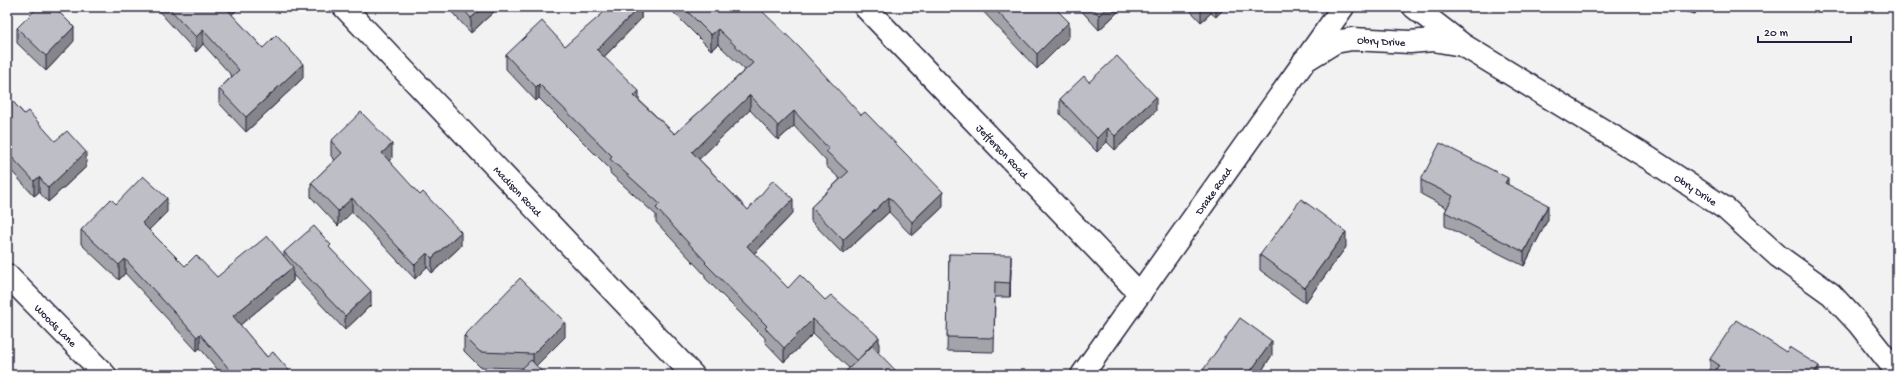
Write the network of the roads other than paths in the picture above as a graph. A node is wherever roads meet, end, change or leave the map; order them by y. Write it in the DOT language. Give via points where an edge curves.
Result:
graph roads {
  1 [pos="344,7"];
  2 [pos="865,7"];
  3 [pos="1343,7"];
  4 [pos="1414,7"];
  5 [pos="1463,45"];
  6 [pos="1304,61"];
  7 [pos="7,275"];
  8 [pos="1140,294"];
  9 [pos="1897,372"];
  10 [pos="105,375"];
  11 [pos="693,375"];
  12 [pos="1082,375"];
  1 -- 11 [label="street, Madison Road"];
  2 -- 8 [label="street, Jefferson Road"];
  3 -- 6 [label="street, Drake Road"];
  4 -- 5 [label="street, Obry Drive"];
  5 -- 6 [label="street, Obry Drive" via="1433,40 1410,42 1352,39 1335,42"];
  5 -- 9 [label="street, Obry Drive" via="1726,209 1778,256 1831,294"];
  6 -- 8 [label="street, Drake Road"];
  7 -- 10 [label="street, Woods Lane"];
  8 -- 12 [label="street, Drake Road"];
}
